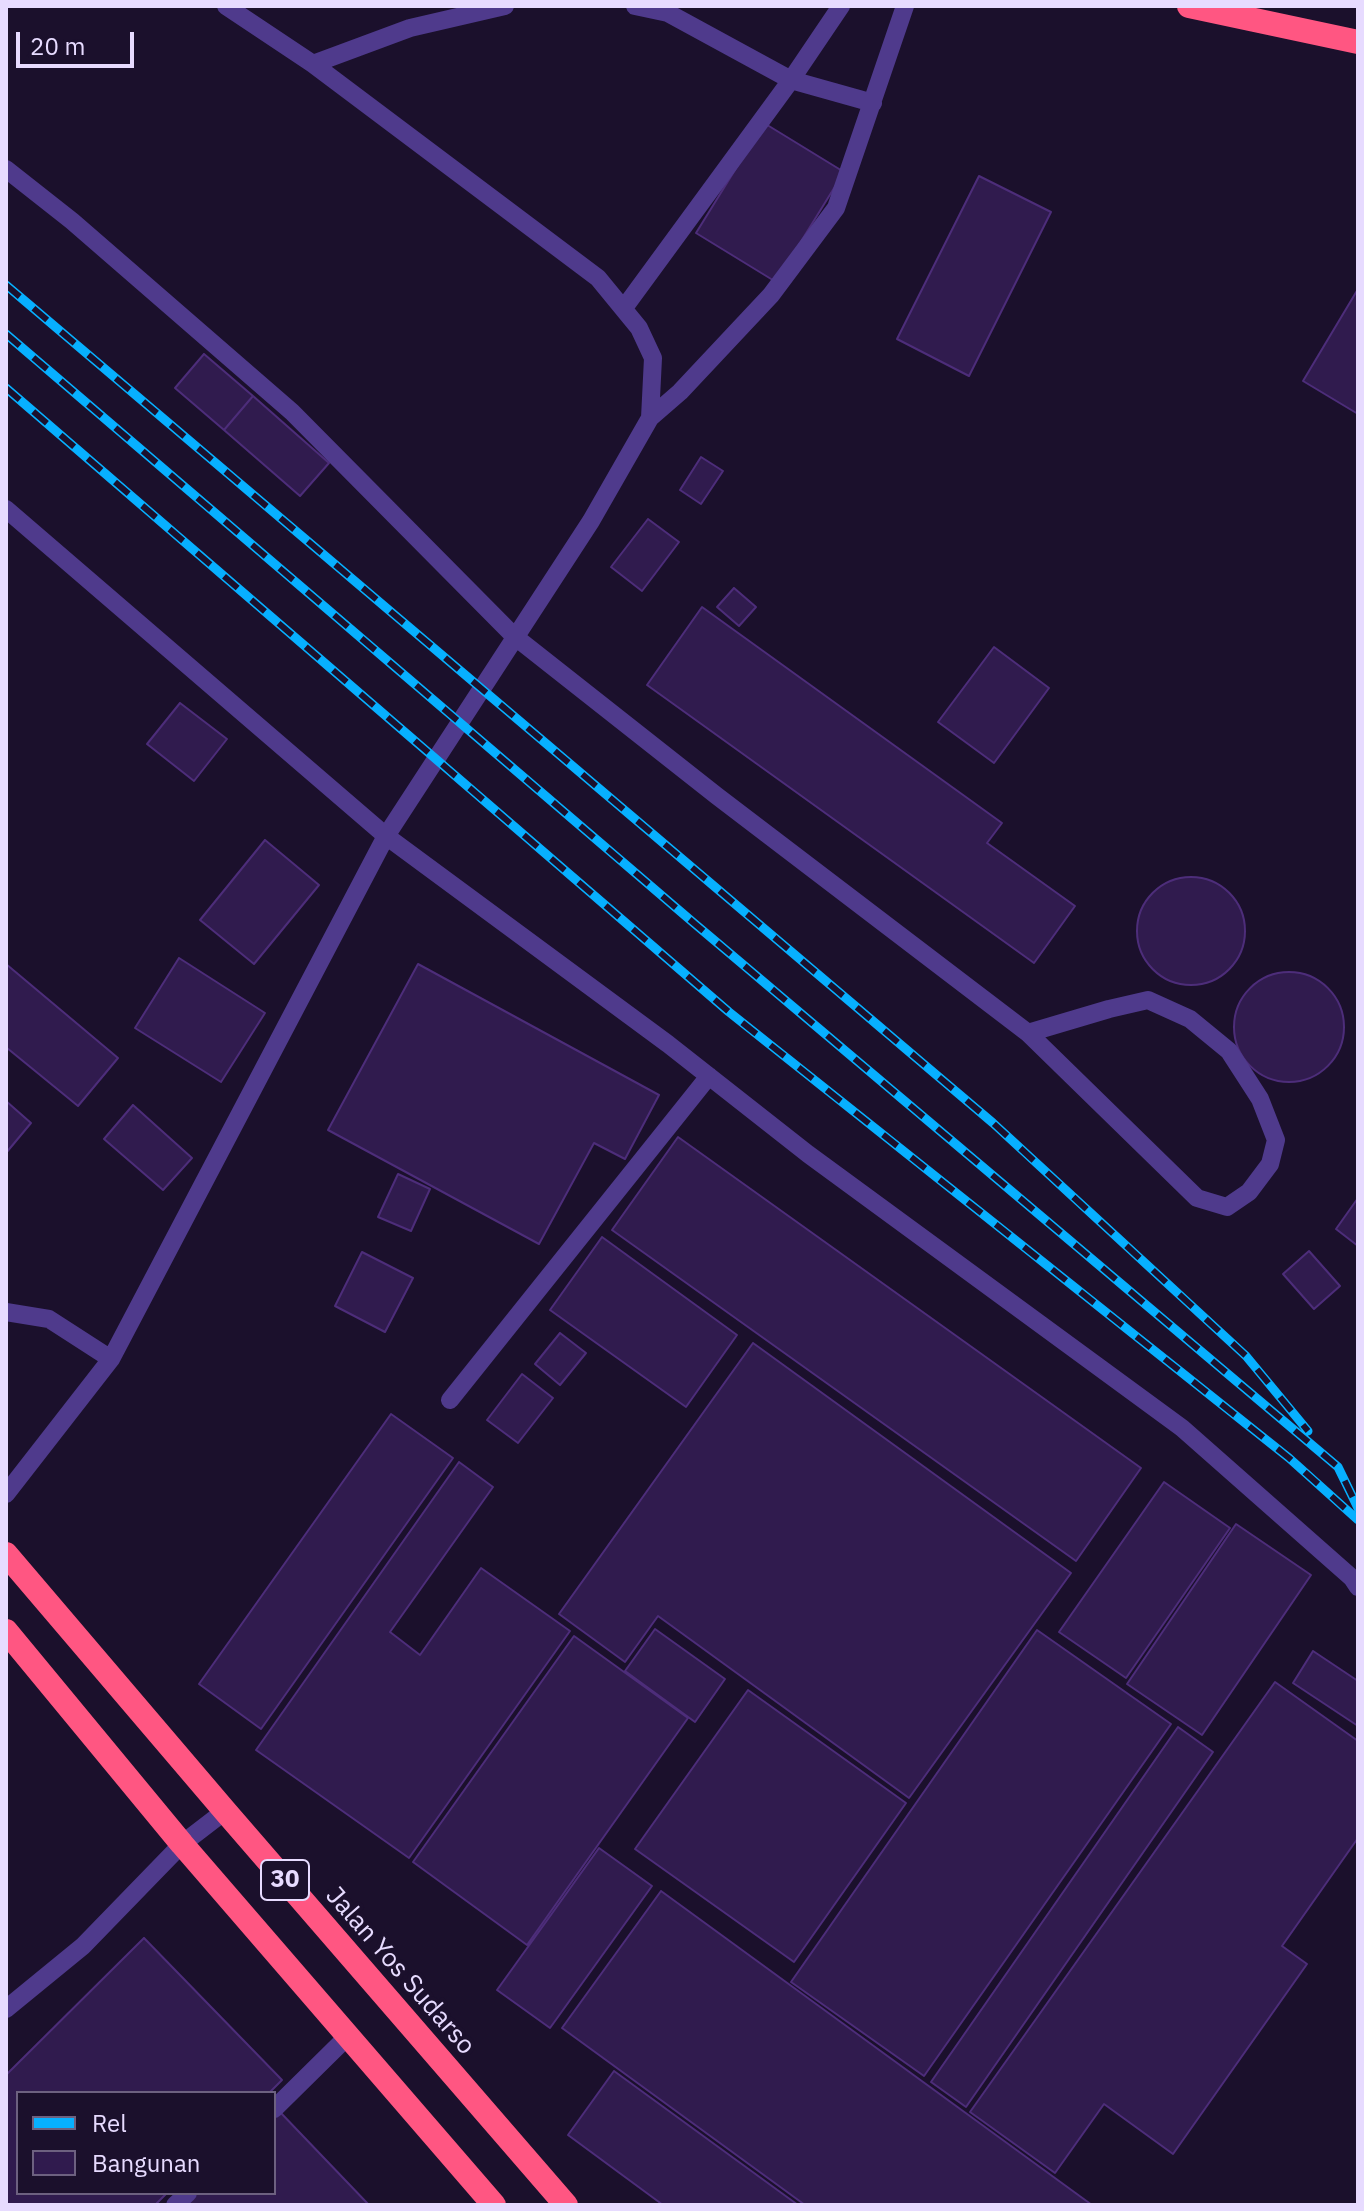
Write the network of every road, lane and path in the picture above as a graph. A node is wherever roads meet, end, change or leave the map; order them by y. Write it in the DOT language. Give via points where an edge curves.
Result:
graph roads {
  1 [pos="226,6"];
  2 [pos="505,6"];
  3 [pos="635,6"];
  4 [pos="841,6"];
  5 [pos="905,6"];
  6 [pos="1189,6"];
  7 [pos="1358,42"];
  8 [pos="313,64"];
  9 [pos="791,80"];
  10 [pos="873,103"];
  11 [pos="6,169"];
  12 [pos="624,308"];
  13 [pos="650,418"];
  14 [pos="6,509"];
  15 [pos="514,636"];
  16 [pos="386,836"];
  17 [pos="1028,1033"];
  18 [pos="709,1076"];
  19 [pos="6,1312"];
  20 [pos="111,1359"];
  21 [pos="450,1400"];
  22 [pos="6,1494"];
  23 [pos="6,1554"];
  24 [pos="1358,1587"];
  25 [pos="6,1631"];
  26 [pos="225,1811"];
  27 [pos="182,1844"];
  28 [pos="6,2009"];
  29 [pos="348,2036"];
  30 [pos="276,2107"];
  31 [pos="494,2205"];
  32 [pos="566,2205"];
  1 -- 8 [label="lane"];
  2 -- 8 [label="lane" via="410,28"];
  3 -- 9 [label="lane" via="668,13"];
  4 -- 9 [label="lane"];
  5 -- 10 [label="lane"];
  6 -- 7 [label="highway"];
  8 -- 12 [label="lane" via="598,278"];
  9 -- 10 [label="lane"];
  9 -- 12 [label="lane"];
  10 -- 13 [label="lane" via="836,208 771,295"];
  11 -- 15 [label="lane" via="292,412"];
  12 -- 13 [label="lane" via="653,358"];
  13 -- 15 [label="lane" via="591,521"];
  14 -- 16 [label="lane"];
  15 -- 16 [label="lane"];
  15 -- 17 [label="lane"];
  16 -- 18 [label="lane"];
  16 -- 20 [label="lane"];
  17 -- 17 [label="lane" via="1197,1198 1227,1207 1249,1192 1270,1164 1276,1140 1260,1099 1229,1051 1190,1019 1148,1000"];
  18 -- 21 [label="lane"];
  18 -- 24 [label="lane" via="1182,1428"];
  19 -- 20 [label="lane" via="49,1319"];
  20 -- 22 [label="lane"];
  23 -- 26 [label="highway, Jalan Yos Sudarso / 30"];
  25 -- 27 [label="highway, 30"];
  26 -- 27 [label="lane"];
  26 -- 32 [label="highway, Jalan Yos Sudarso / 30"];
  27 -- 28 [label="lane" via="83,1946"];
  27 -- 29 [label="highway, 30"];
  29 -- 30 [label="lane"];
  29 -- 31 [label="highway, 30"];
}
